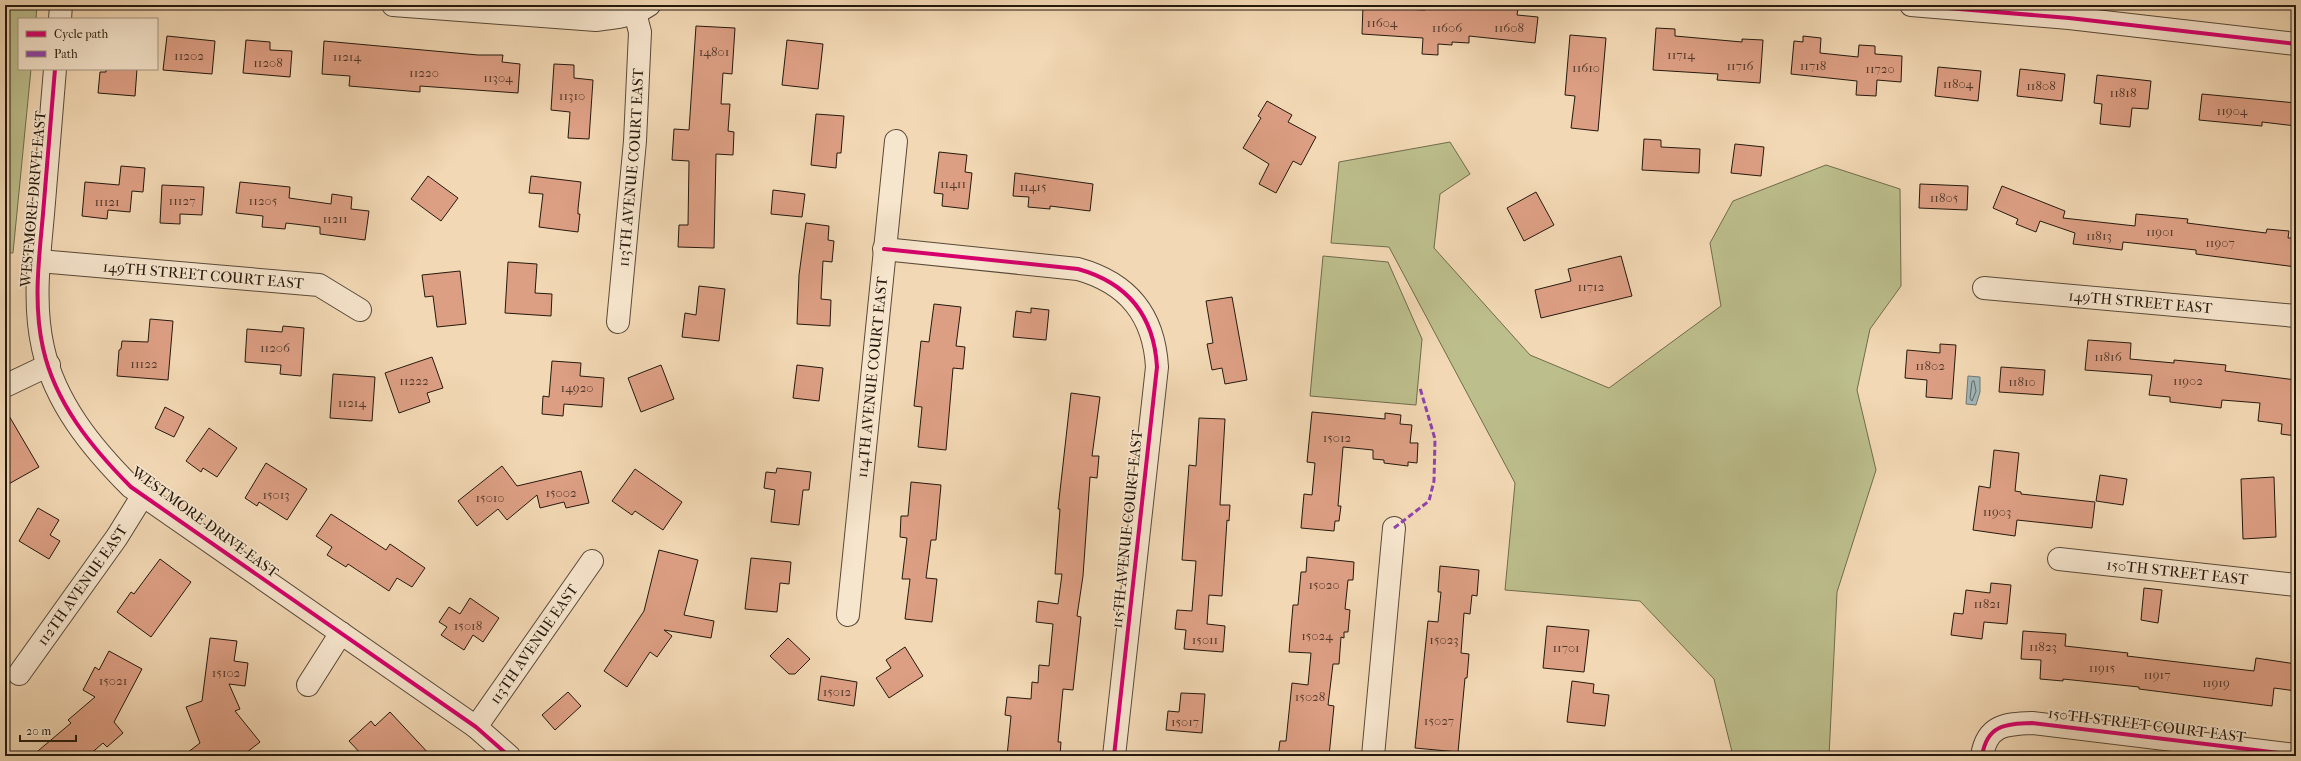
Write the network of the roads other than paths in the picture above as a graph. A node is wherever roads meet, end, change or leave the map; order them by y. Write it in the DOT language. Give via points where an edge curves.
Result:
graph roads {
  1 [pos="61,5"];
  2 [pos="393,5"];
  3 [pos="1911,5"];
  4 [pos="482,9"];
  5 [pos="642,9"];
  6 [pos="2070,11"];
  7 [pos="60,18"];
  8 [pos="2296,44"];
  9 [pos="56,70"];
  10 [pos="896,141"];
  11 [pos="884,249"];
  12 [pos="39,260"];
  13 [pos="1984,288"];
  14 [pos="360,310"];
  15 [pos="2296,316"];
  16 [pos="618,322"];
  17 [pos="49,365"];
  18 [pos="5,386"];
  19 [pos="143,495"];
  20 [pos="1394,528"];
  21 [pos="2059,559"];
  22 [pos="592,561"];
  23 [pos="2296,585"];
  24 [pos="848,614"];
  25 [pos="341,632"];
  26 [pos="19,674"];
  27 [pos="308,685"];
  28 [pos="476,727"];
  29 [pos="2296,755"];
  30 [pos="509,756"];
  31 [pos="1114,756"];
  32 [pos="1374,756"];
  33 [pos="1982,756"];
  1 -- 7 [label="street"];
  2 -- 4 [label="street"];
  3 -- 6 [label="street"];
  4 -- 5 [label="street" via="596,20 616,18"];
  5 -- 16 [label="street, 113TH AVENUE COURT EAST" via="635,141"];
  6 -- 8 [label="street"];
  9 -- 12 [label="street, WESTMORE DRIVE EAST"];
  10 -- 11 [label="street, 114TH AVENUE COURT EAST"];
  11 -- 24 [label="street, 114TH AVENUE COURT EAST"];
  11 -- 31 [label="street, 115TH AVENUE COURT EAST" via="1078,269 1108,280 1121,289 1139,308 1153,335 1157,367"];
  12 -- 14 [label="street, 149TH STREET COURT EAST" via="319,285"];
  12 -- 17 [label="street, WESTMORE DRIVE EAST" via="37,295 43,348"];
  13 -- 15 [label="street, 149TH STREET EAST"];
  17 -- 18 [label="street"];
  17 -- 19 [label="street, WESTMORE DRIVE EAST" via="62,398 90,443 112,468"];
  19 -- 25 [label="street, WESTMORE DRIVE EAST"];
  19 -- 26 [label="street, 112TH AVENUE EAST" via="118,536"];
  20 -- 32 [label="street"];
  21 -- 23 [label="street, 150TH STREET EAST"];
  22 -- 28 [label="street, 113TH AVENUE EAST"];
  25 -- 27 [label="street"];
  25 -- 28 [label="street, WESTMORE DRIVE EAST"];
  28 -- 30 [label="street, WESTMORE DRIVE EAST"];
  29 -- 33 [label="street, 150TH STREET COURT EAST" via="2015,724 1995,729 1987,740"];
}
